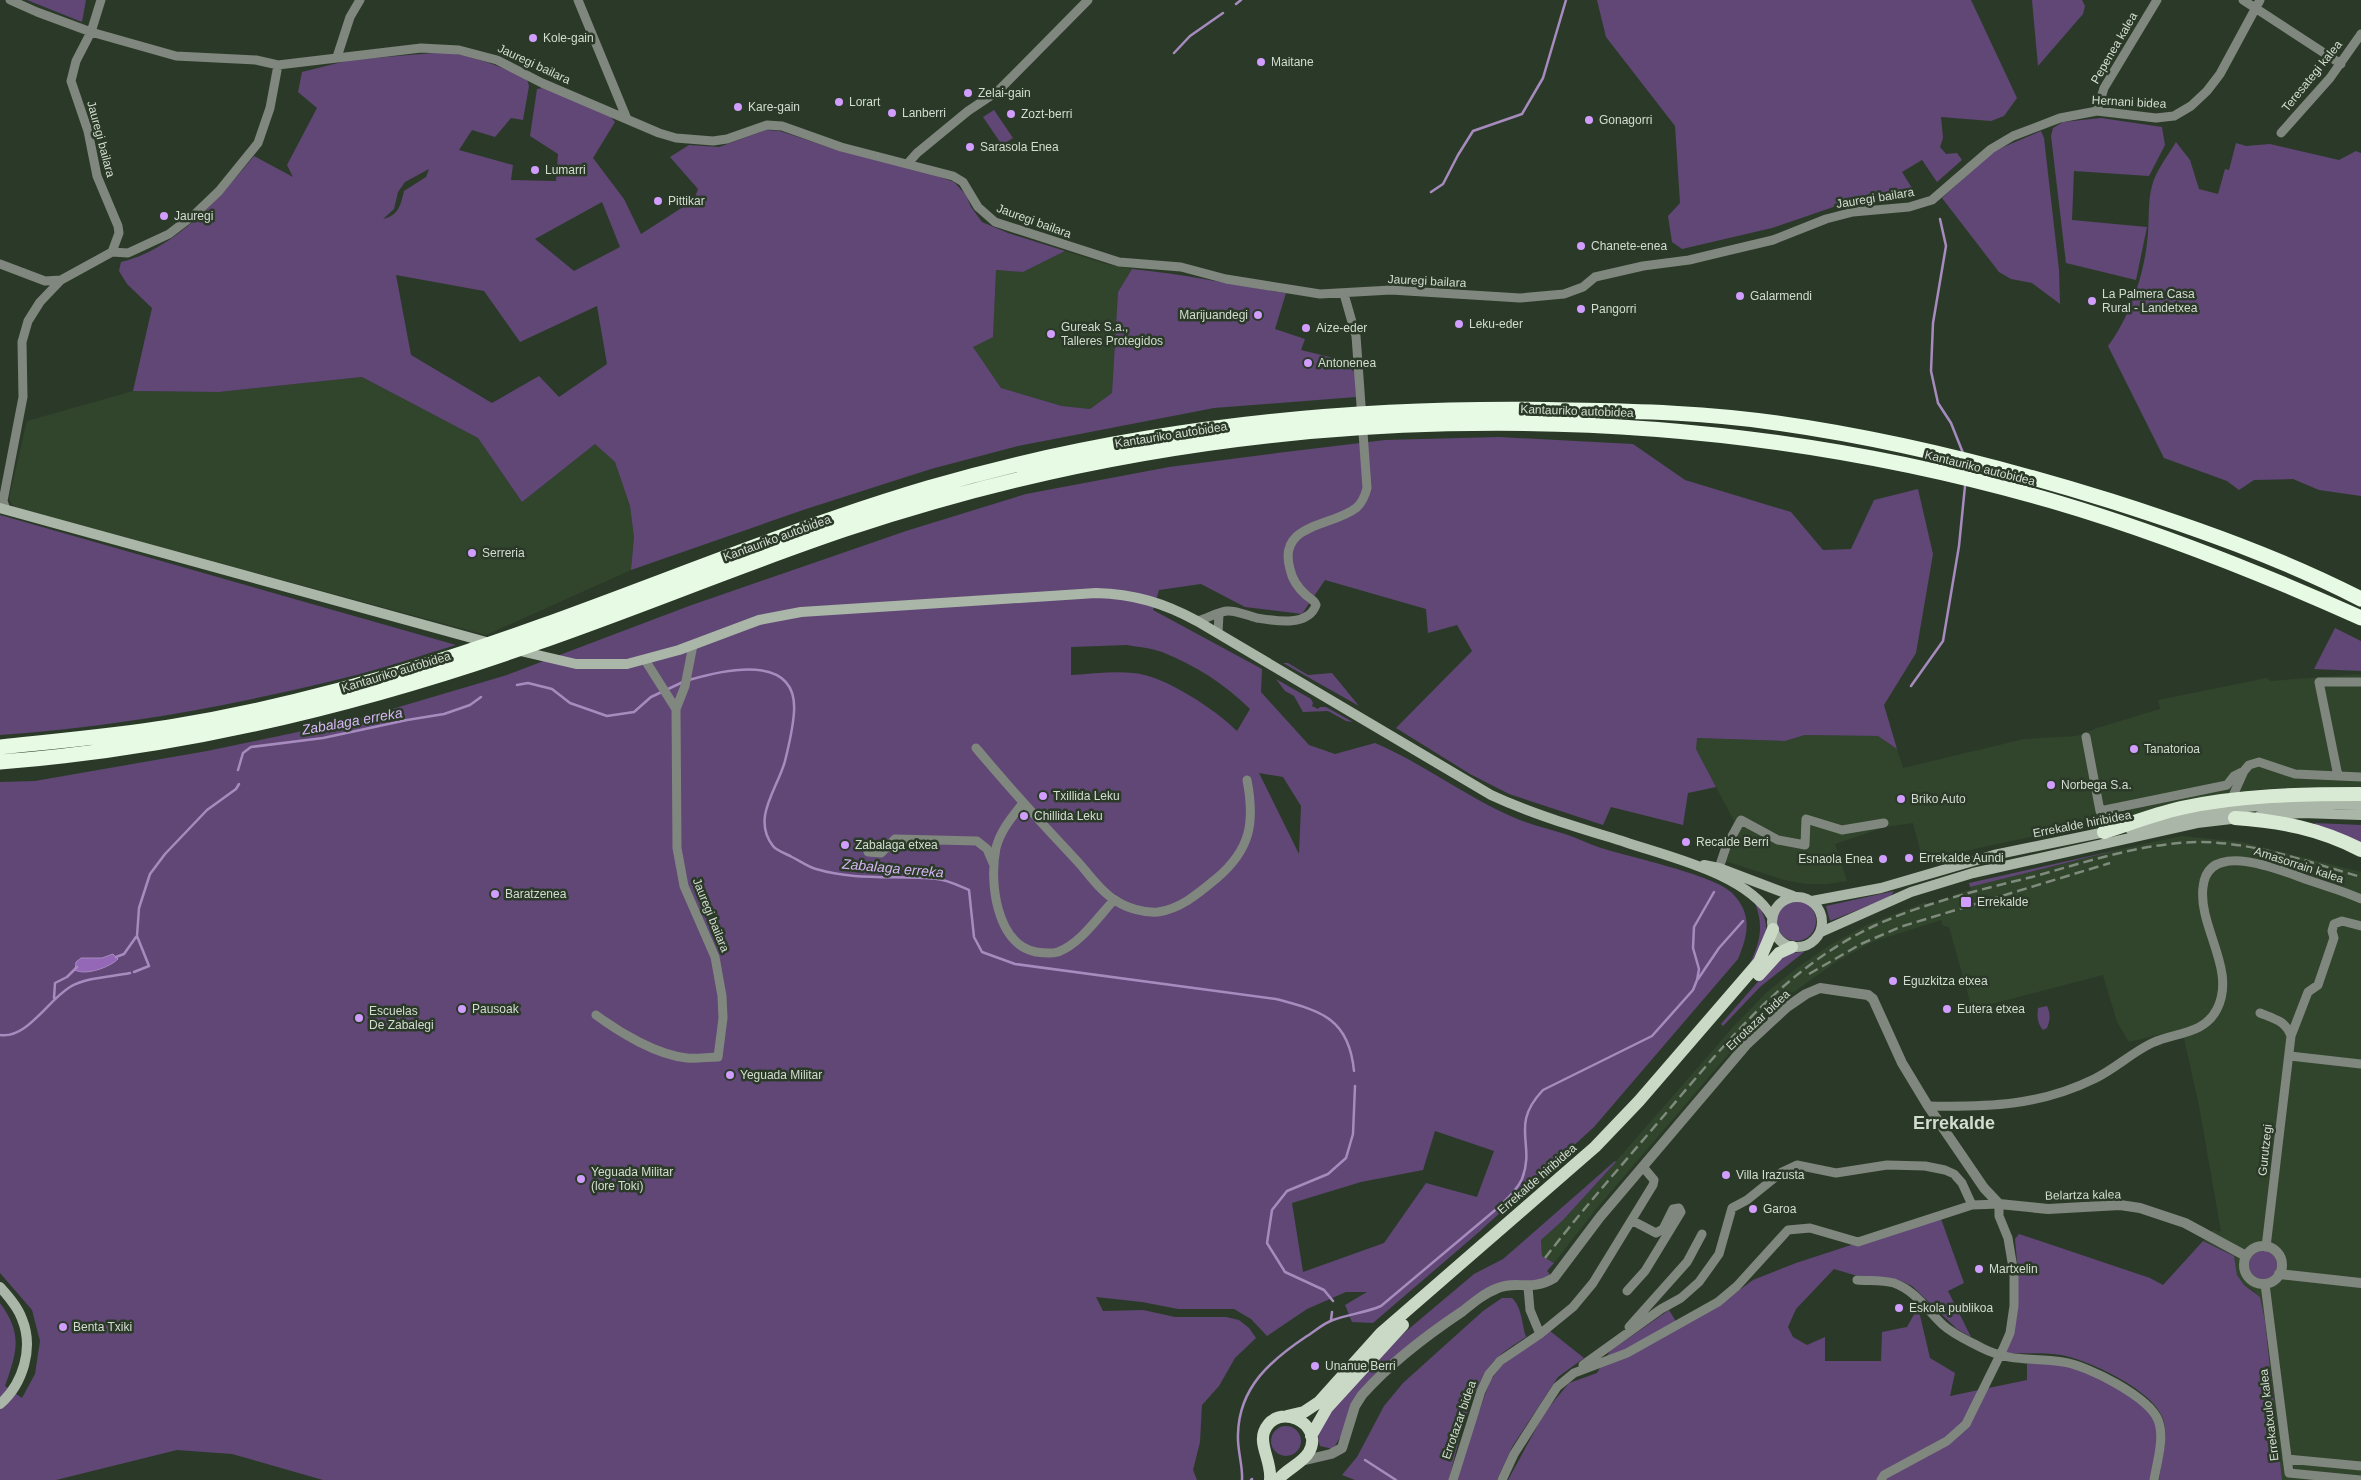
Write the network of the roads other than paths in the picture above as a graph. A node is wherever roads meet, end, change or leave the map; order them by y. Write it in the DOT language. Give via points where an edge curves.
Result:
graph roads {
  1 [pos="10,0"];
  2 [pos="101,0"];
  3 [pos="360,0"];
  4 [pos="578,0"];
  5 [pos="1088,0"];
  6 [pos="2157,0"];
  7 [pos="2243,0"];
  8 [pos="2258,4"];
  9 [pos="91,32"];
  10 [pos="2361,34"];
  11 [pos="337,57"];
  12 [pos="2340,64"];
  13 [pos="278,65"];
  14 [pos="2096,111"];
  15 [pos="627,119"];
  16 [pos="2280,133"];
  17 [pos="909,162"];
  18 [pos="1932,200"];
  19 [pos="112,252"];
  20 [pos="0,264"];
  21 [pos="61,280"];
  22 [pos="47,281"];
  23 [pos="1344,294"];
  24 [pos="45,298"];
  25 [pos="3,509"];
  26 [pos="2361,599"];
  27 [pos="1219,614"];
  28 [pos="2361,618"];
  29 [pos="1197,621"];
  30 [pos="1218,633"];
  31 [pos="693,645"];
  32 [pos="645,660"];
  33 [pos="2361,682"];
  34 [pos="676,709"];
  35 [pos="2086,737"];
  36 [pos="0,747"];
  37 [pos="976,748"];
  38 [pos="0,762"];
  39 [pos="2244,771"];
  40 [pos="2338,776"];
  41 [pos="2361,777"];
  42 [pos="1247,780"];
  43 [pos="2361,794"];
  44 [pos="2231,800"];
  45 [pos="2361,800"];
  46 [pos="2179,802"];
  47 [pos="1023,803"];
  48 [pos="2361,805"];
  49 [pos="2361,815"];
  50 [pos="2235,818"];
  51 [pos="1884,823"];
  52 [pos="2104,832"];
  53 [pos="2361,850"];
  54 [pos="868,852"];
  55 [pos="1683,861"];
  56 [pos="993,863"];
  57 [pos="1719,868"];
  58 [pos="1793,896"];
  59 [pos="2361,899"];
  60 [pos="1114,900"];
  61 [pos="1812,901"];
  62 [pos="1772,923"];
  63 [pos="2361,926"];
  64 [pos="1821,932"];
  65 [pos="1792,947"];
  66 [pos="2260,1013"];
  67 [pos="596,1015"];
  68 [pos="2291,1036"];
  69 [pos="2290,1056"];
  70 [pos="2361,1064"];
  71 [pos="1928,1106"];
  72 [pos="1643,1167"];
  73 [pos="1999,1204"];
  74 [pos="1972,1205"];
  75 [pos="1633,1221"];
  76 [pos="1702,1234"];
  77 [pos="2266,1247"];
  78 [pos="2246,1256"];
  79 [pos="2280,1274"];
  80 [pos="1857,1280"];
  81 [pos="2361,1283"];
  82 [pos="2265,1284"];
  83 [pos="0,1287"];
  84 [pos="1528,1287"];
  85 [pos="1627,1291"];
  86 [pos="1540,1334"];
  87 [pos="1616,1342"];
  88 [pos="1999,1356"];
  89 [pos="1574,1373"];
  90 [pos="0,1404"];
  91 [pos="1287,1416"];
  92 [pos="1312,1440"];
  93 [pos="1326,1454"];
  94 [pos="1267,1455"];
  95 [pos="2287,1459"];
  96 [pos="1298,1462"];
  97 [pos="2361,1466"];
  98 [pos="1270,1480"];
  99 [pos="1278,1480"];
  100 [pos="1453,1480"];
  101 [pos="1502,1480"];
  102 [pos="1881,1480"];
  103 [pos="2154,1480"];
  104 [pos="2360,1480"];
  1 -- 9 [label="street, Jauregi bailara"];
  2 -- 9 [label="street, Jauregi bailara"];
  3 -- 11 [label="street" via="347,25"];
  4 -- 15 [label="street"];
  5 -- 17 [label="street" via="998,91 968,111"];
  6 -- 14 [label="street, Pepenea kalea" via="2104,88"];
  7 -- 8 [label="street"];
  8 -- 12 [label="street"];
  8 -- 14 [label="street, Hernani bidea" via="2220,74 2191,106 2174,116 2156,118"];
  9 -- 13 [label="street, Jauregi bailara" via="176,56 256,60"];
  9 -- 19 [label="street, Jauregi bailara" via="76,61 71,81 88,131 97,176 118,226 119,233"];
  10 -- 12 [label="street, Teresategi kalea"];
  11 -- 13 [label="street, Jauregi bailara"];
  11 -- 15 [label="street, Jauregi bailara" via="421,48 480,54"];
  12 -- 16 [label="street, Teresategi kalea"];
  13 -- 19 [label="street" via="270,108 258,143 219,191 168,234 128,253"];
  14 -- 18 [label="street, Hernani bidea" via="2060,118 2013,136 1991,149"];
  15 -- 17 [label="street, Jauregi bailara" via="659,133 699,141 727,139 760,126 773,125"];
  17 -- 23 [label="street, Jauregi bailara" via="963,182 978,207 995,222 1087,253 1119,262 1181,267 1226,279 1320,294"];
  18 -- 23 [label="street, Jauregi bailara" via="1909,207 1853,212 1773,240 1595,277 1584,287 1564,294 1520,298 1390,290"];
  19 -- 21 [label="street"];
  20 -- 22 [label="street"];
  21 -- 22 [label="street"];
  21 -- 24 [label="street"];
  22 -- 24 [label="street"];
  23 -- 27 [label="street" via="1356,336 1361,379 1367,488 1364,498 1357,508 1308,528 1291,544 1289,568 1295,583 1316,605 1307,617 1293,621 1226,611"];
  24 -- 25 [label="street" via="28,321 22,342 23,397"];
  25 -- 32 [label="main road" via="557,660 615,665"];
  26 -- 36 [label="highway, Kantauriko autobidea" via="2198,528 2048,482 1882,442 1776,422 1636,411 1528,409 1412,410 1314,416 1204,429 1081,451 931,487 512,636 354,686 172,726"];
  27 -- 29 [label="street"];
  27 -- 30 [label="street"];
  28 -- 38 [label="highway, Kantauriko autobidea" via="2190,547 2041,498 1882,460 1706,433 1519,423 1412,425 1315,431 1143,453 934,501 765,558 541,642 358,700 174,741"];
  29 -- 30 [label="main road"];
  29 -- 31 [label="main road" via="1175,609 1142,598 1096,593 802,612 751,622"];
  30 -- 55 [label="main road" via="1491,795"];
  31 -- 32 [label="main road"];
  31 -- 34 [label="street, Jauregi bailara" via="685,686"];
  32 -- 34 [label="street"];
  33 -- 40 [label="street" via="2319,682"];
  34 -- 67 [label="street, Jauregi bailara" via="677,848 684,886 715,957 723,1018 718,1057 672,1056 618,1032"];
  35 -- 46 [label="street" via="2100,810"];
  37 -- 47 [label="street"];
  39 -- 40 [label="street" via="2259,762 2295,774"];
  39 -- 44 [label="street"];
  39 -- 46 [label="street" via="2227,785"];
  40 -- 41 [label="street"];
  42 -- 60 [label="street" via="1250,798 1247,842 1219,876 1192,898 1159,912 1145,912"];
  43 -- 44 [label="highway" via="2283,794"];
  44 -- 45 [label="street"];
  44 -- 46 [label="highway"];
  46 -- 52 [label="highway"];
  47 -- 56 [label="street" via="1006,824 996,846"];
  47 -- 60 [label="street"];
  48 -- 52 [label="main road, Errekalde hiribidea" via="2258,806"];
  49 -- 50 [label="main road, Errekalde hiribidea" via="2302,813"];
  50 -- 53 [label="highway" via="2276,821 2301,827"];
  50 -- 64 [label="main road, Errekalde hiribidea" via="2197,823 1944,881 1896,898"];
  51 -- 57 [label="street" via="1842,830 1806,819 1805,845 1778,840 1741,820"];
  52 -- 61 [label="main road, Errekalde hiribidea" via="1994,855 1881,888"];
  54 -- 56 [label="street" via="881,854 895,839 977,841 986,849"];
  55 -- 57 [label="main road"];
  55 -- 62 [label="main road" via="1743,888 1764,904"];
  56 -- 60 [label="street" via="1002,922 1018,945 1029,951 1058,952 1070,945"];
  57 -- 58 [label="main road"];
  58 -- 61 [label="main road"];
  58 -- 62 [label="main road" via="1778,904"];
  59 -- 71 [label="street, Amasorrain kalea" via="2265,865 2240,860 2216,866 2209,871 2203,887 2204,909 2222,984 2222,997 2209,1020 2188,1032 2153,1042 2101,1075 2047,1098 2000,1105"];
  61 -- 64 [label="main road" via="1823,918"];
  62 -- 65 [label="main road" via="1779,940"];
  62 -- 91 [label="main road, Errekalde hiribidea" via="1759,962 1612,1130 1381,1333 1319,1402 1304,1412"];
  63 -- 68 [label="street, Gurutzegi" via="2342,921 2334,924 2334,938 2318,985 2308,992"];
  64 -- 65 [label="main road" via="1806,946"];
  65 -- 92 [label="main road, Errekalde hiribidea" via="1779,953 1768,964 1612,1141 1382,1346 1327,1408"];
  66 -- 68 [label="street" via="2282,1021"];
  68 -- 69 [label="street, Gurutzegi"];
  69 -- 70 [label="street"];
  69 -- 77 [label="street, Gurutzegi" via="2286,1066"];
  71 -- 72 [label="street, Errotazar bidea" via="1902,1063 1873,999 1868,995 1820,988 1788,1007 1747,1044"];
  71 -- 73 [label="street, Errotazar bidea" via="1984,1188"];
  72 -- 75 [label="street, Errotazar bidea" via="1654,1180"];
  72 -- 84 [label="street, Errotazar bidea" via="1554,1278"];
  73 -- 74 [label="street"];
  73 -- 78 [label="street, Belartza kalea" via="2048,1209 2120,1205 2140,1208 2185,1223"];
  73 -- 88 [label="street" via="1999,1216 2008,1238 2014,1274 2010,1333"];
  74 -- 87 [label="street" via="1962,1183 1945,1170 1888,1165 1836,1173 1797,1165 1732,1208 1719,1254 1699,1282"];
  74 -- 89 [label="street" via="1858,1242 1810,1228 1788,1230 1718,1302 1627,1353"];
  75 -- 85 [label="street" via="1656,1233 1663,1229 1673,1209 1679,1208 1681,1212 1645,1271"];
  75 -- 86 [label="street, Errotazar bidea" via="1593,1283 1573,1307"];
  76 -- 87 [label="street" via="1687,1262"];
  77 -- 78 [label="street" via="2255,1248"];
  77 -- 79 [label="street" via="2280,1257"];
  78 -- 82 [label="street" via="2244,1267 2249,1278"];
  79 -- 81 [label="street"];
  79 -- 82 [label="street"];
  80 -- 88 [label="street" via="1893,1283 1905,1288 1956,1334"];
  82 -- 95 [label="street, Errekatxulo kalea"];
  83 -- 90 [label="main road" via="16,1306 27,1344 19,1380"];
  84 -- 86 [label="street" via="1530,1310"];
  84 -- 93 [label="street, Errotazar bidea" via="1501,1286 1419,1342 1362,1395 1353,1411 1342,1448"];
  86 -- 100 [label="street, Errotazar bidea" via="1500,1361 1489,1374"];
  87 -- 89 [label="street"];
  88 -- 102 [label="street" via="1966,1424 1947,1441 1884,1475"];
  88 -- 103 [label="street" via="2066,1362 2118,1384 2142,1400 2159,1421"];
  89 -- 101 [label="street" via="1557,1387 1514,1454"];
  91 -- 92 [label="main road" via="1305,1424"];
  91 -- 94 [label="main road" via="1271,1422 1264,1433"];
  92 -- 93 [label="street"];
  92 -- 96 [label="main road" via="1309,1452"];
  93 -- 96 [label="street"];
  94 -- 96 [label="main road" via="1282,1464"];
  94 -- 98 [label="main road" via="1271,1465"];
  95 -- 97 [label="street"];
  95 -- 104 [label="street, Errekatxulo kalea" via="2289,1473"];
  96 -- 99 [label="main road"];
}
